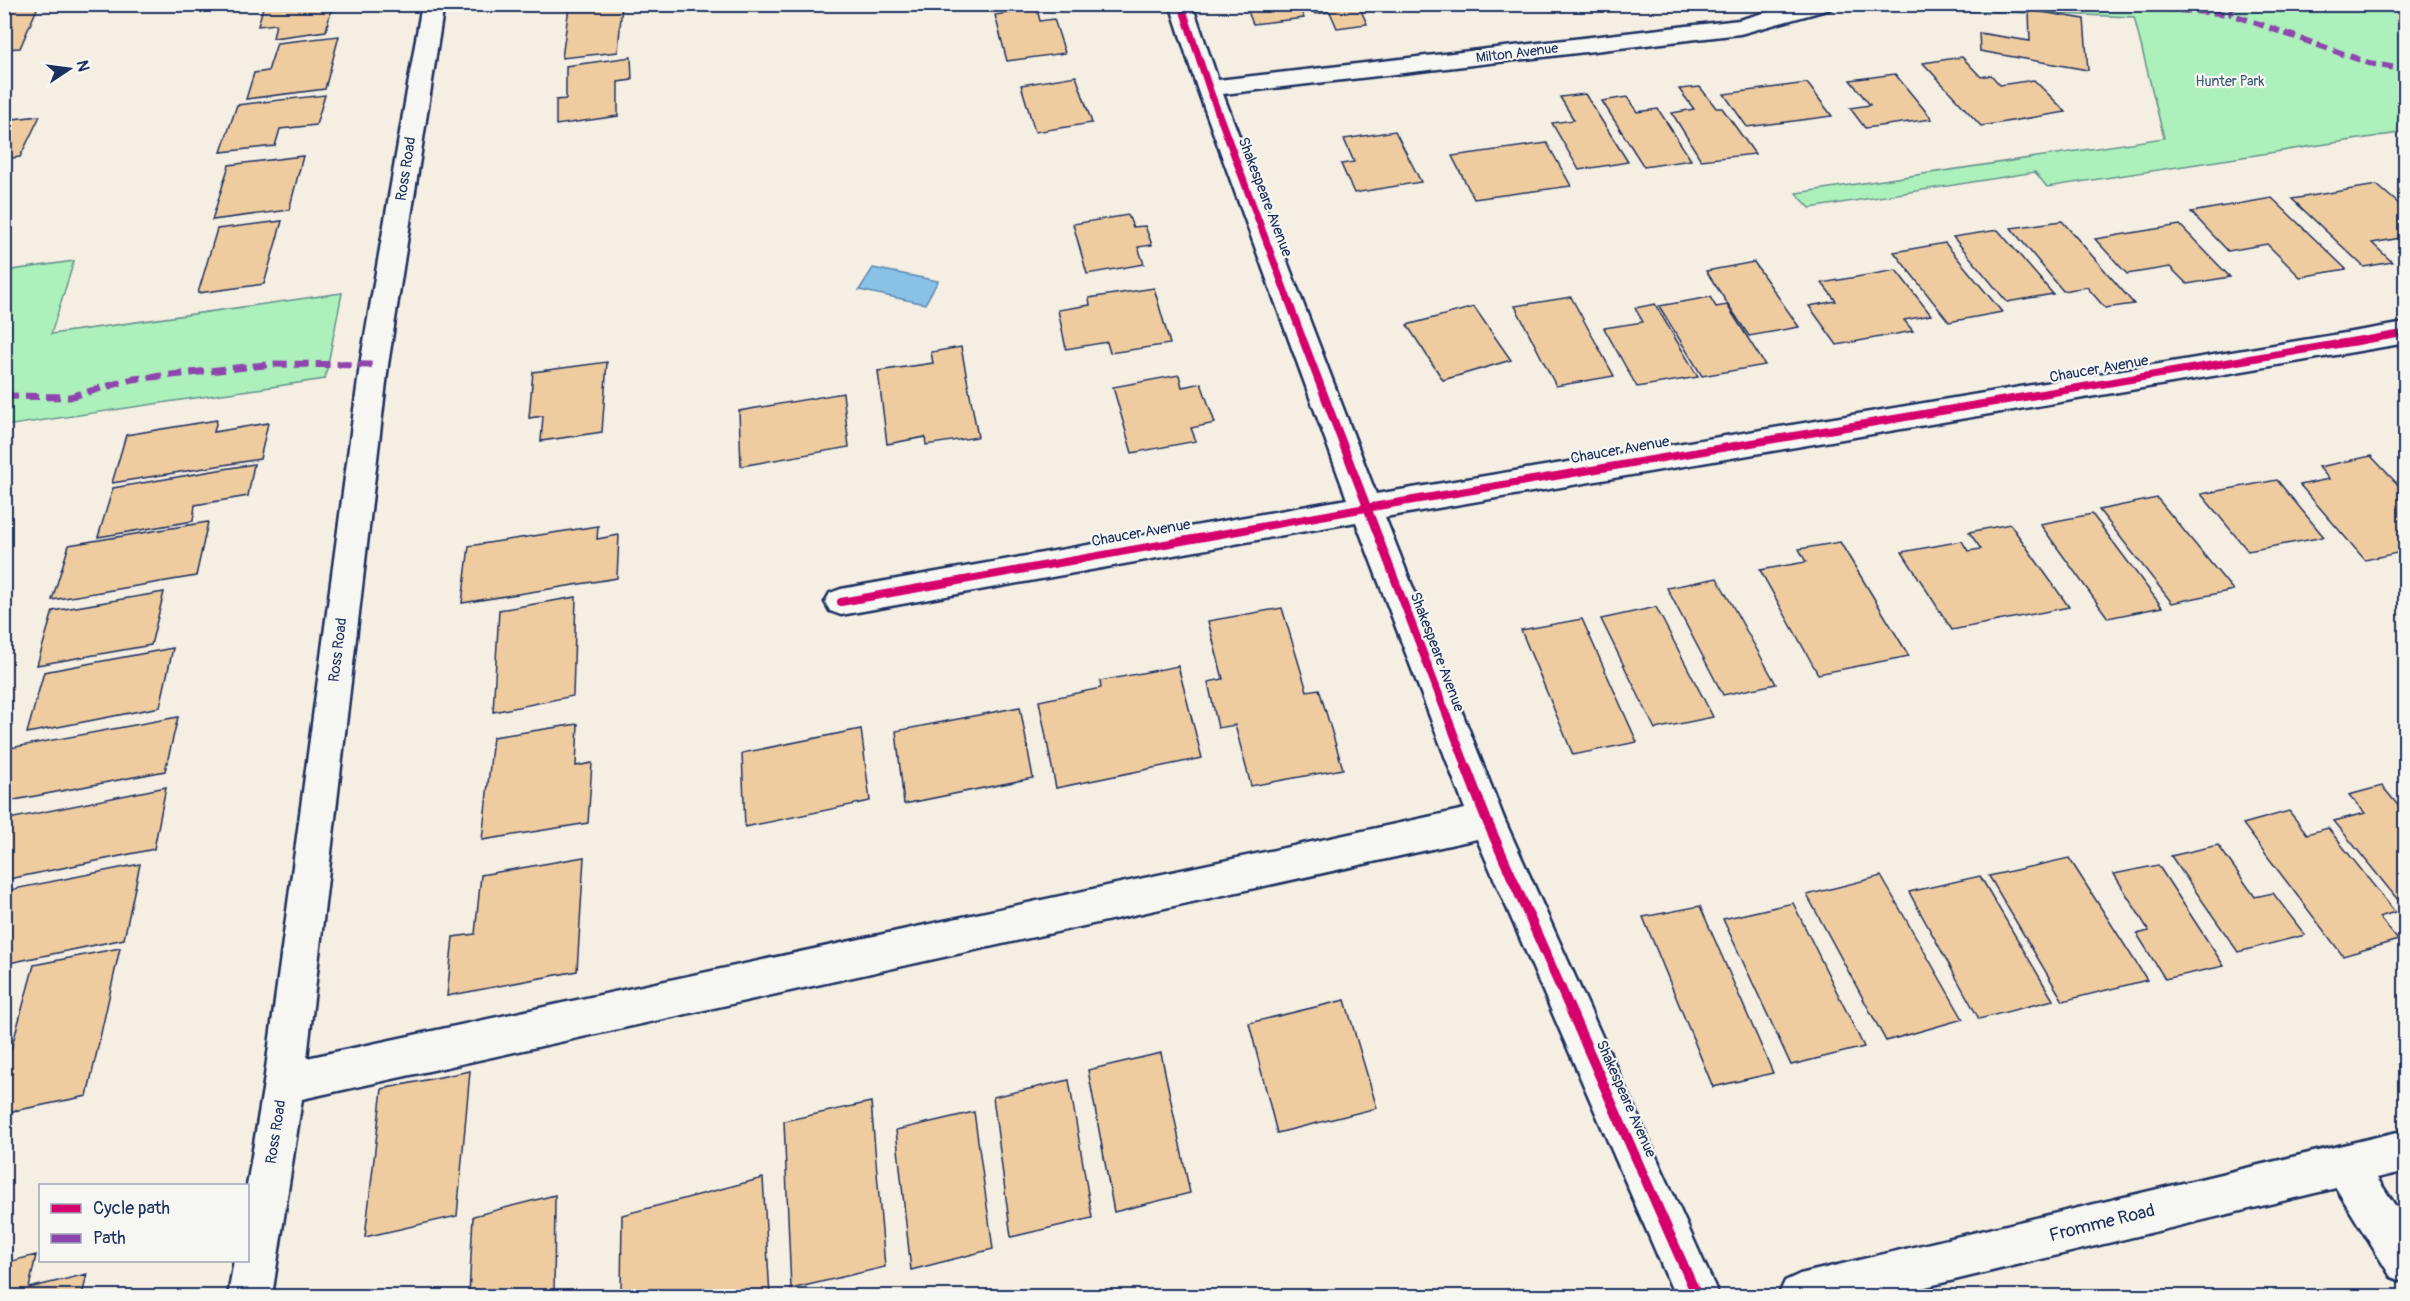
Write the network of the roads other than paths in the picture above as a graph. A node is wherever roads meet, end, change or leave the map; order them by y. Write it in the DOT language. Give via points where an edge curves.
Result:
graph roads {
  1 [pos="433,4"];
  2 [pos="1181,4"];
  3 [pos="1822,4"];
  4 [pos="1209,88"];
  5 [pos="2406,333"];
  6 [pos="1366,508"];
  7 [pos="841,602"];
  8 [pos="1486,821"];
  9 [pos="284,1083"];
  10 [pos="2406,1150"];
  11 [pos="2345,1164"];
  12 [pos="2406,1262"];
  13 [pos="250,1296"];
  14 [pos="1697,1296"];
  15 [pos="1800,1296"];
  1 -- 9 [label="street, Ross Road" via="374,365"];
  2 -- 4 [label="street, Shakespeare Avenue"];
  3 -- 4 [label="street, Milton Avenue" via="1740,27"];
  4 -- 6 [label="street, Shakespeare Avenue"];
  5 -- 6 [label="street, Chaucer Avenue"];
  6 -- 7 [label="street, Chaucer Avenue"];
  6 -- 8 [label="street, Shakespeare Avenue"];
  8 -- 9 [label="street"];
  8 -- 14 [label="street, Shakespeare Avenue"];
  9 -- 13 [label="street, Ross Road"];
  10 -- 11 [label="street, Fromme Road"];
  11 -- 12 [label="street"];
  11 -- 15 [label="street, Fromme Road"];
}
